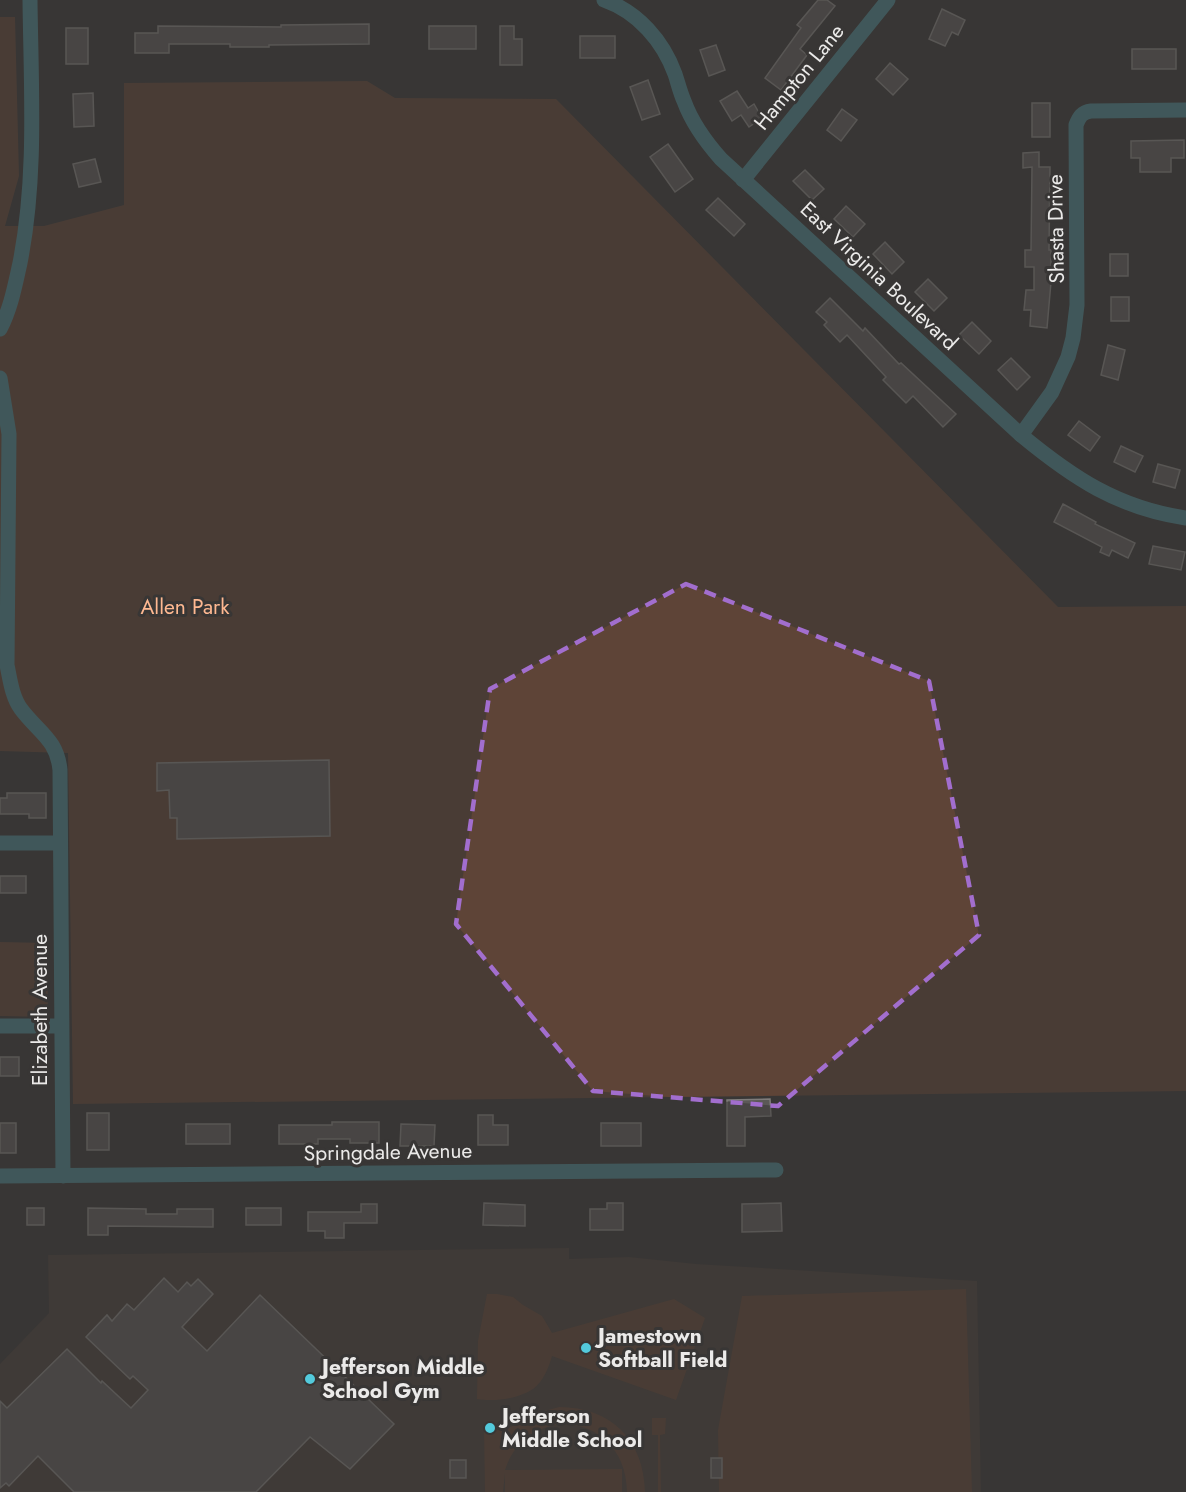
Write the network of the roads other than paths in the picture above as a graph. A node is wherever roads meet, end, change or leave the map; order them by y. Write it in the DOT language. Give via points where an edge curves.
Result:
graph roads {
  1 [pos="30,0"];
  2 [pos="604,0"];
  3 [pos="888,0"];
  4 [pos="1186,110"];
  5 [pos="743,180"];
  6 [pos="1,328"];
  7 [pos="0,378"];
  8 [pos="1021,435"];
  9 [pos="1186,518"];
  10 [pos="0,843"];
  11 [pos="60,843"];
  12 [pos="0,1026"];
  13 [pos="61,1026"];
  14 [pos="776,1170"];
  15 [pos="0,1176"];
  16 [pos="63,1176"];
  1 -- 6 [label="street" via="31,189 18,272"];
  2 -- 5 [label="street, East Virginia Boulevard" via="650,30 664,50 695,124 707,143"];
  3 -- 5 [label="street, Hampton Lane"];
  4 -- 8 [label="street, Shasta Drive" via="1091,111 1078,119 1077,305 1073,338 1053,392"];
  5 -- 8 [label="street, East Virginia Boulevard"];
  7 -- 11 [label="street, Elizabeth Avenue" via="9,434 7,664 20,708 59,756"];
  8 -- 9 [label="street, East Virginia Boulevard" via="1101,492"];
  10 -- 11 [label="street"];
  11 -- 13 [label="street, Elizabeth Avenue"];
  12 -- 13 [label="street"];
  13 -- 16 [label="street, Elizabeth Avenue"];
  14 -- 16 [label="street, Springdale Avenue"];
  15 -- 16 [label="street, Springdale Avenue"];
}
